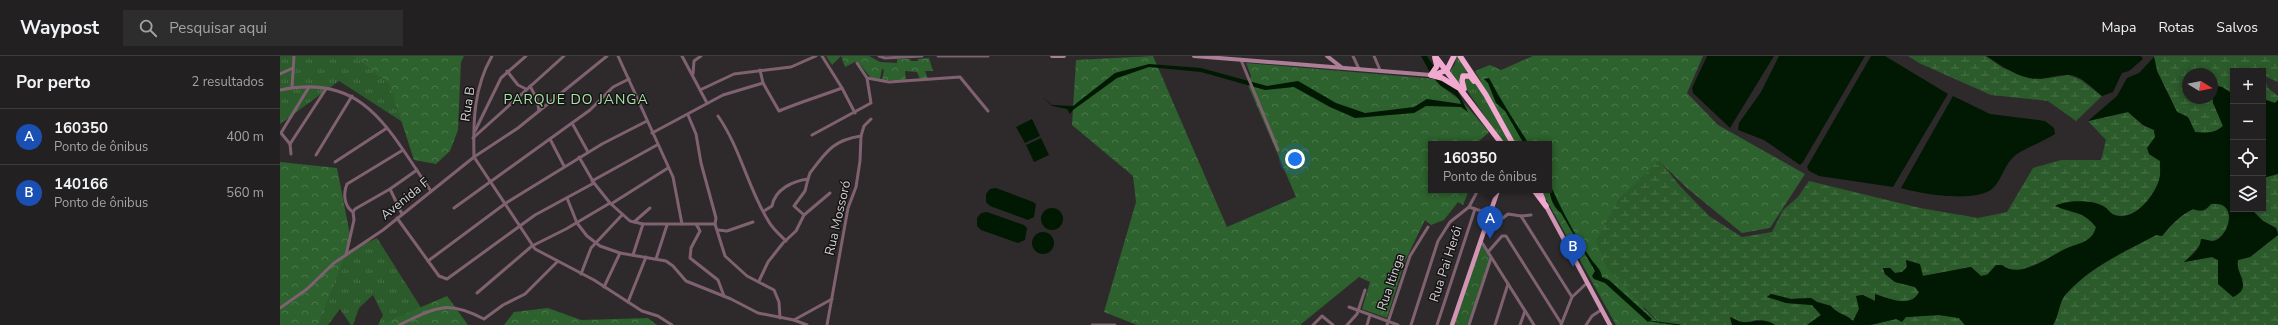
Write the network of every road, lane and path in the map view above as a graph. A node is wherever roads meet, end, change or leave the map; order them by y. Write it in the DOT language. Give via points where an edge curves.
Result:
graph roads {
  1 [pos="294,56"];
  2 [pos="492,56"];
  3 [pos="526,56"];
  4 [pos="564,56"];
  5 [pos="607,56"];
  6 [pos="618,56"];
  7 [pos="682,56"];
  8 [pos="701,56"];
  9 [pos="816,56"];
  10 [pos="822,56"];
  11 [pos="879,56"];
  12 [pos="922,56"];
  13 [pos="938,56"];
  14 [pos="952,56"];
  15 [pos="971,56"];
  16 [pos="988,56"];
  17 [pos="1052,56"];
  18 [pos="1064,56"];
  19 [pos="1194,56"];
  20 [pos="1327,56"];
  21 [pos="1353,56"];
  22 [pos="1374,56"];
  23 [pos="1435,56"];
  24 [pos="1454,56"];
  25 [pos="1460,56"];
  26 [pos="900,57"];
  27 [pos="1241,60"];
  28 [pos="857,63"];
  29 [pos="294,68"];
  30 [pos="1342,68"];
  31 [pos="1359,69"];
  32 [pos="760,70"];
  33 [pos="1380,70"];
  34 [pos="1447,70"];
  35 [pos="507,71"];
  36 [pos="280,74"];
  37 [pos="1431,75"];
  38 [pos="693,76"];
  39 [pos="1441,76"];
  40 [pos="867,78"];
  41 [pos="629,79"];
  42 [pos="763,83"];
  43 [pos="530,86"];
  44 [pos="292,87"];
  45 [pos="309,87"];
  46 [pos="842,88"];
  47 [pos="326,89"];
  48 [pos="526,89"];
  49 [pos="1461,89"];
  50 [pos="280,90"];
  51 [pos="700,90"];
  52 [pos="1486,95"];
  53 [pos="352,96"];
  54 [pos="707,103"];
  55 [pos="539,111"];
  56 [pos="988,111"];
  57 [pos="855,113"];
  58 [pos="688,116"];
  59 [pos="718,116"];
  60 [pos="871,119"];
  61 [pos="647,121"];
  62 [pos="572,123"];
  63 [pos="1487,123"];
  64 [pos="387,128"];
  65 [pos="281,132"];
  66 [pos="474,133"];
  67 [pos="652,133"];
  68 [pos="812,135"];
  69 [pos="861,136"];
  70 [pos="473,138"];
  71 [pos="550,139"];
  72 [pos="1499,141"];
  73 [pos="1510,141"];
  74 [pos="290,144"];
  75 [pos="657,144"];
  76 [pos="403,150"];
  77 [pos="1278,150"];
  78 [pos="588,152"];
  79 [pos="291,154"];
  80 [pos="316,155"];
  81 [pos="474,157"];
  82 [pos="579,157"];
  83 [pos="335,162"];
  84 [pos="564,166"];
  85 [pos="668,168"];
  86 [pos="417,170"];
  87 [pos="808,179"];
  88 [pos="491,182"];
  89 [pos="593,182"];
  90 [pos="390,189"];
  91 [pos="432,191"];
  92 [pos="830,193"];
  93 [pos="1476,193"];
  94 [pos="1496,193"];
  95 [pos="1536,193"];
  96 [pos="1540,193"];
  97 [pos="567,198"];
  98 [pos="506,203"];
  99 [pos="610,203"];
  100 [pos="1546,206"];
  101 [pos="1469,207"];
  102 [pos="454,208"];
  103 [pos="650,208"];
  104 [pos="1475,209"];
  105 [pos="764,211"];
  106 [pos="352,212"];
  107 [pos="1490,213"];
  108 [pos="402,214"];
  109 [pos="1531,214"];
  110 [pos="622,215"];
  111 [pos="804,215"];
  112 [pos="1521,216"];
  113 [pos="397,218"];
  114 [pos="634,222"];
  115 [pos="753,222"];
  116 [pos="577,223"];
  117 [pos="643,224"];
  118 [pos="682,224"];
  119 [pos="696,224"];
  120 [pos="715,224"];
  121 [pos="667,225"];
  122 [pos="520,226"];
  123 [pos="1428,227"];
  124 [pos="718,230"];
  125 [pos="786,241"];
  126 [pos="1480,241"];
  127 [pos="595,243"];
  128 [pos="532,246"];
  129 [pos="1488,252"];
  130 [pos="620,253"];
  131 [pos="346,255"];
  132 [pos="633,255"];
  133 [pos="646,257"];
  134 [pos="1491,258"];
  135 [pos="656,259"];
  136 [pos="428,261"];
  137 [pos="558,262"];
  138 [pos="580,274"];
  139 [pos="759,281"];
  140 [pos="1587,283"];
  141 [pos="1508,284"];
  142 [pos="604,287"];
  143 [pos="1365,290"];
  144 [pos="477,292"];
  145 [pos="724,296"];
  146 [pos="1572,297"];
  147 [pos="832,299"];
  148 [pos="628,302"];
  149 [pos="1349,307"];
  150 [pos="280,308"];
  151 [pos="1358,310"];
  152 [pos="1601,310"];
  153 [pos="1525,311"];
  154 [pos="1370,315"];
  155 [pos="780,318"];
  156 [pos="794,320"];
  157 [pos="1387,323"];
  158 [pos="1561,324"];
  159 [pos="399,325"];
  160 [pos="672,325"];
  161 [pos="807,325"];
  162 [pos="827,325"];
  163 [pos="1092,325"];
  164 [pos="1114,325"];
  165 [pos="1313,325"];
  166 [pos="1333,325"];
  167 [pos="1347,325"];
  168 [pos="1367,325"];
  169 [pos="1398,325"];
  170 [pos="1411,325"];
  171 [pos="1437,325"];
  172 [pos="1452,325"];
  173 [pos="1469,325"];
  174 [pos="1495,325"];
  175 [pos="1520,325"];
  176 [pos="1534,325"];
  177 [pos="1586,325"];
  178 [pos="1610,325"];
  1 -- 29 [label="street"];
  2 -- 66 [label="street, Rua B" via="482,78 475,104"];
  3 -- 35 [label="street"];
  4 -- 43 [label="street"];
  5 -- 55 [label="street, Avenida F"];
  6 -- 41 [label="street"];
  7 -- 38 [label="street"];
  8 -- 38 [label="street" via="694,61"];
  9 -- 32 [label="street" via="791,67"];
  10 -- 46 [label="street"];
  11 -- 26 [label="street"];
  12 -- 26 [label="street"];
  13 -- 14 [label="street"];
  14 -- 15 [label="street"];
  15 -- 16 [label="street"];
  17 -- 18 [label="main road"];
  19 -- 27 [label="main road"];
  20 -- 30 [label="main road"];
  21 -- 31 [label="street"];
  22 -- 33 [label="street"];
  23 -- 34 [label="highway"];
  23 -- 37 [label="highway" via="1436,68"];
  24 -- 34 [label="highway"];
  25 -- 52 [label="highway"];
  27 -- 30 [label="main road"];
  27 -- 77 [label="street"];
  28 -- 40 [label="street"];
  29 -- 36 [label="street"];
  29 -- 44 [label="street"];
  30 -- 31 [label="main road"];
  31 -- 33 [label="main road"];
  32 -- 42 [label="street"];
  32 -- 51 [label="street" via="734,74"];
  33 -- 37 [label="main road"];
  34 -- 39 [label="highway"];
  34 -- 49 [label="highway"];
  35 -- 48 [label="street" via="516,83"];
  35 -- 66 [label="street" via="495,87"];
  37 -- 39 [label="highway"];
  38 -- 51 [label="street"];
  39 -- 49 [label="highway"];
  40 -- 56 [label="street" via="889,82 960,77"];
  40 -- 57 [label="street" via="872,99 870,105"];
  41 -- 61 [label="street"];
  41 -- 62 [label="street" via="608,91 590,110"];
  42 -- 46 [label="street" via="779,111 795,103"];
  42 -- 54 [label="street" via="732,91"];
  43 -- 48 [label="street"];
  43 -- 55 [label="street" via="537,99"];
  44 -- 45 [label="street"];
  44 -- 50 [label="street"];
  45 -- 47 [label="street"];
  45 -- 65 [label="street"];
  46 -- 57 [label="street"];
  47 -- 53 [label="street"];
  47 -- 74 [label="street"];
  48 -- 70 [label="street"];
  49 -- 63 [label="highway"];
  51 -- 54 [label="street"];
  52 -- 63 [label="highway" via="1473,78 1464,76 1463,88"];
  52 -- 73 [label="highway"];
  53 -- 64 [label="street" via="373,111"];
  53 -- 80 [label="street"];
  54 -- 58 [label="street"];
  55 -- 81 [label="street, Avenida F"];
  57 -- 68 [label="street"];
  58 -- 67 [label="street"];
  58 -- 120 [label="street" via="696,134 716,218"];
  59 -- 105 [label="street" via="730,134 750,186"];
  60 -- 69 [label="street, Rua Mossoró" via="864,126"];
  61 -- 67 [label="street"];
  61 -- 78 [label="street"];
  62 -- 71 [label="street"];
  62 -- 78 [label="street"];
  63 -- 72 [label="highway"];
  64 -- 76 [label="street"];
  64 -- 83 [label="street"];
  65 -- 74 [label="street"];
  66 -- 70 [label="street, Rua B"];
  67 -- 75 [label="street"];
  69 -- 87 [label="street" via="847,138 834,144"];
  69 -- 147 [label="street, Rua Mossoró" via="860,161 848,208"];
  70 -- 81 [label="street, Rua B"];
  71 -- 84 [label="street"];
  71 -- 88 [label="street"];
  74 -- 79 [label="street"];
  75 -- 85 [label="street"];
  75 -- 89 [label="street"];
  76 -- 86 [label="street"];
  76 -- 106 [label="street" via="347,184 345,201"];
  78 -- 82 [label="street"];
  81 -- 88 [label="street"];
  81 -- 91 [label="street, Avenida F"];
  82 -- 84 [label="street"];
  82 -- 89 [label="street"];
  84 -- 98 [label="street"];
  85 -- 99 [label="street"];
  85 -- 118 [label="street" via="676,185"];
  86 -- 90 [label="street"];
  86 -- 91 [label="street"];
  87 -- 105 [label="street" via="784,188 775,197 772,206"];
  87 -- 111 [label="street" via="805,191 794,206"];
  88 -- 98 [label="street"];
  88 -- 102 [label="street"];
  89 -- 97 [label="street"];
  89 -- 99 [label="street"];
  90 -- 106 [label="street"];
  90 -- 108 [label="street"];
  91 -- 108 [label="street, Avenida F"];
  92 -- 111 [label="street"];
  93 -- 101 [label="street"];
  94 -- 107 [label="main road"];
  95 -- 100 [label="highway"];
  96 -- 100 [label="highway"];
  97 -- 116 [label="street"];
  97 -- 122 [label="street"];
  98 -- 122 [label="street"];
  98 -- 136 [label="street"];
  99 -- 110 [label="street"];
  99 -- 116 [label="street"];
  100 -- 140 [label="main road"];
  101 -- 104 [label="street"];
  101 -- 170 [label="street" via="1450,222 1438,241"];
  103 -- 114 [label="street"];
  104 -- 107 [label="street"];
  104 -- 171 [label="street, Rua Pai Herói"];
  105 -- 125 [label="street" via="769,223"];
  106 -- 131 [label="street" via="354,220"];
  107 -- 112 [label="street" via="1504,218 1508,214"];
  107 -- 126 [label="main road"];
  108 -- 113 [label="street, Avenida F"];
  109 -- 112 [label="street"];
  110 -- 114 [label="street"];
  110 -- 127 [label="street"];
  111 -- 125 [label="street" via="796,232"];
  112 -- 146 [label="street"];
  113 -- 131 [label="street, Avenida F"];
  113 -- 136 [label="street"];
  114 -- 117 [label="street"];
  115 -- 124 [label="street" via="727,231"];
  116 -- 127 [label="street"];
  116 -- 128 [label="street"];
  117 -- 121 [label="street"];
  117 -- 132 [label="street"];
  118 -- 119 [label="street"];
  118 -- 121 [label="street"];
  119 -- 120 [label="street"];
  119 -- 145 [label="street" via="700,231 691,248 690,258 718,280"];
  120 -- 124 [label="street"];
  121 -- 135 [label="street"];
  122 -- 128 [label="street"];
  122 -- 136 [label="street" via="447,280 439,276"];
  123 -- 157 [label="street, Rua Itinga" via="1410,256"];
  124 -- 139 [label="street" via="725,256 747,276"];
  125 -- 139 [label="street" via="768,262"];
  126 -- 129 [label="street"];
  126 -- 172 [label="main road"];
  127 -- 130 [label="street"];
  127 -- 138 [label="street" via="586,257"];
  128 -- 137 [label="street"];
  128 -- 144 [label="street"];
  129 -- 134 [label="street"];
  129 -- 158 [label="street" via="1502,236 1506,236"];
  130 -- 132 [label="street"];
  130 -- 142 [label="street"];
  131 -- 150 [label="street, Avenida F"];
  132 -- 133 [label="street"];
  133 -- 135 [label="street"];
  133 -- 148 [label="street"];
  134 -- 141 [label="street"];
  134 -- 173 [label="street"];
  135 -- 145 [label="street" via="671,264 681,277 691,284"];
  137 -- 138 [label="street"];
  137 -- 159 [label="street" via="525,294 503,305 484,319 458,308 441,306"];
  138 -- 142 [label="street"];
  139 -- 155 [label="street" via="774,290 779,302"];
  140 -- 146 [label="street"];
  140 -- 152 [label="main road"];
  141 -- 153 [label="street"];
  141 -- 174 [label="street"];
  142 -- 148 [label="street"];
  143 -- 151 [label="street"];
  145 -- 155 [label="street" via="758,313"];
  146 -- 158 [label="street"];
  147 -- 156 [label="street"];
  147 -- 162 [label="street, Rua Mossoró"];
  148 -- 160 [label="street"];
  149 -- 151 [label="street"];
  151 -- 154 [label="street"];
  151 -- 167 [label="street"];
  152 -- 177 [label="street" via="1592,316"];
  152 -- 178 [label="main road"];
  153 -- 175 [label="street"];
  153 -- 176 [label="street"];
  154 -- 157 [label="street"];
  154 -- 168 [label="street"];
  155 -- 156 [label="street"];
  156 -- 161 [label="street"];
  157 -- 169 [label="street"];
  163 -- 164 [label="street"];
  165 -- 166 [label="street" via="1322,316"];
}
